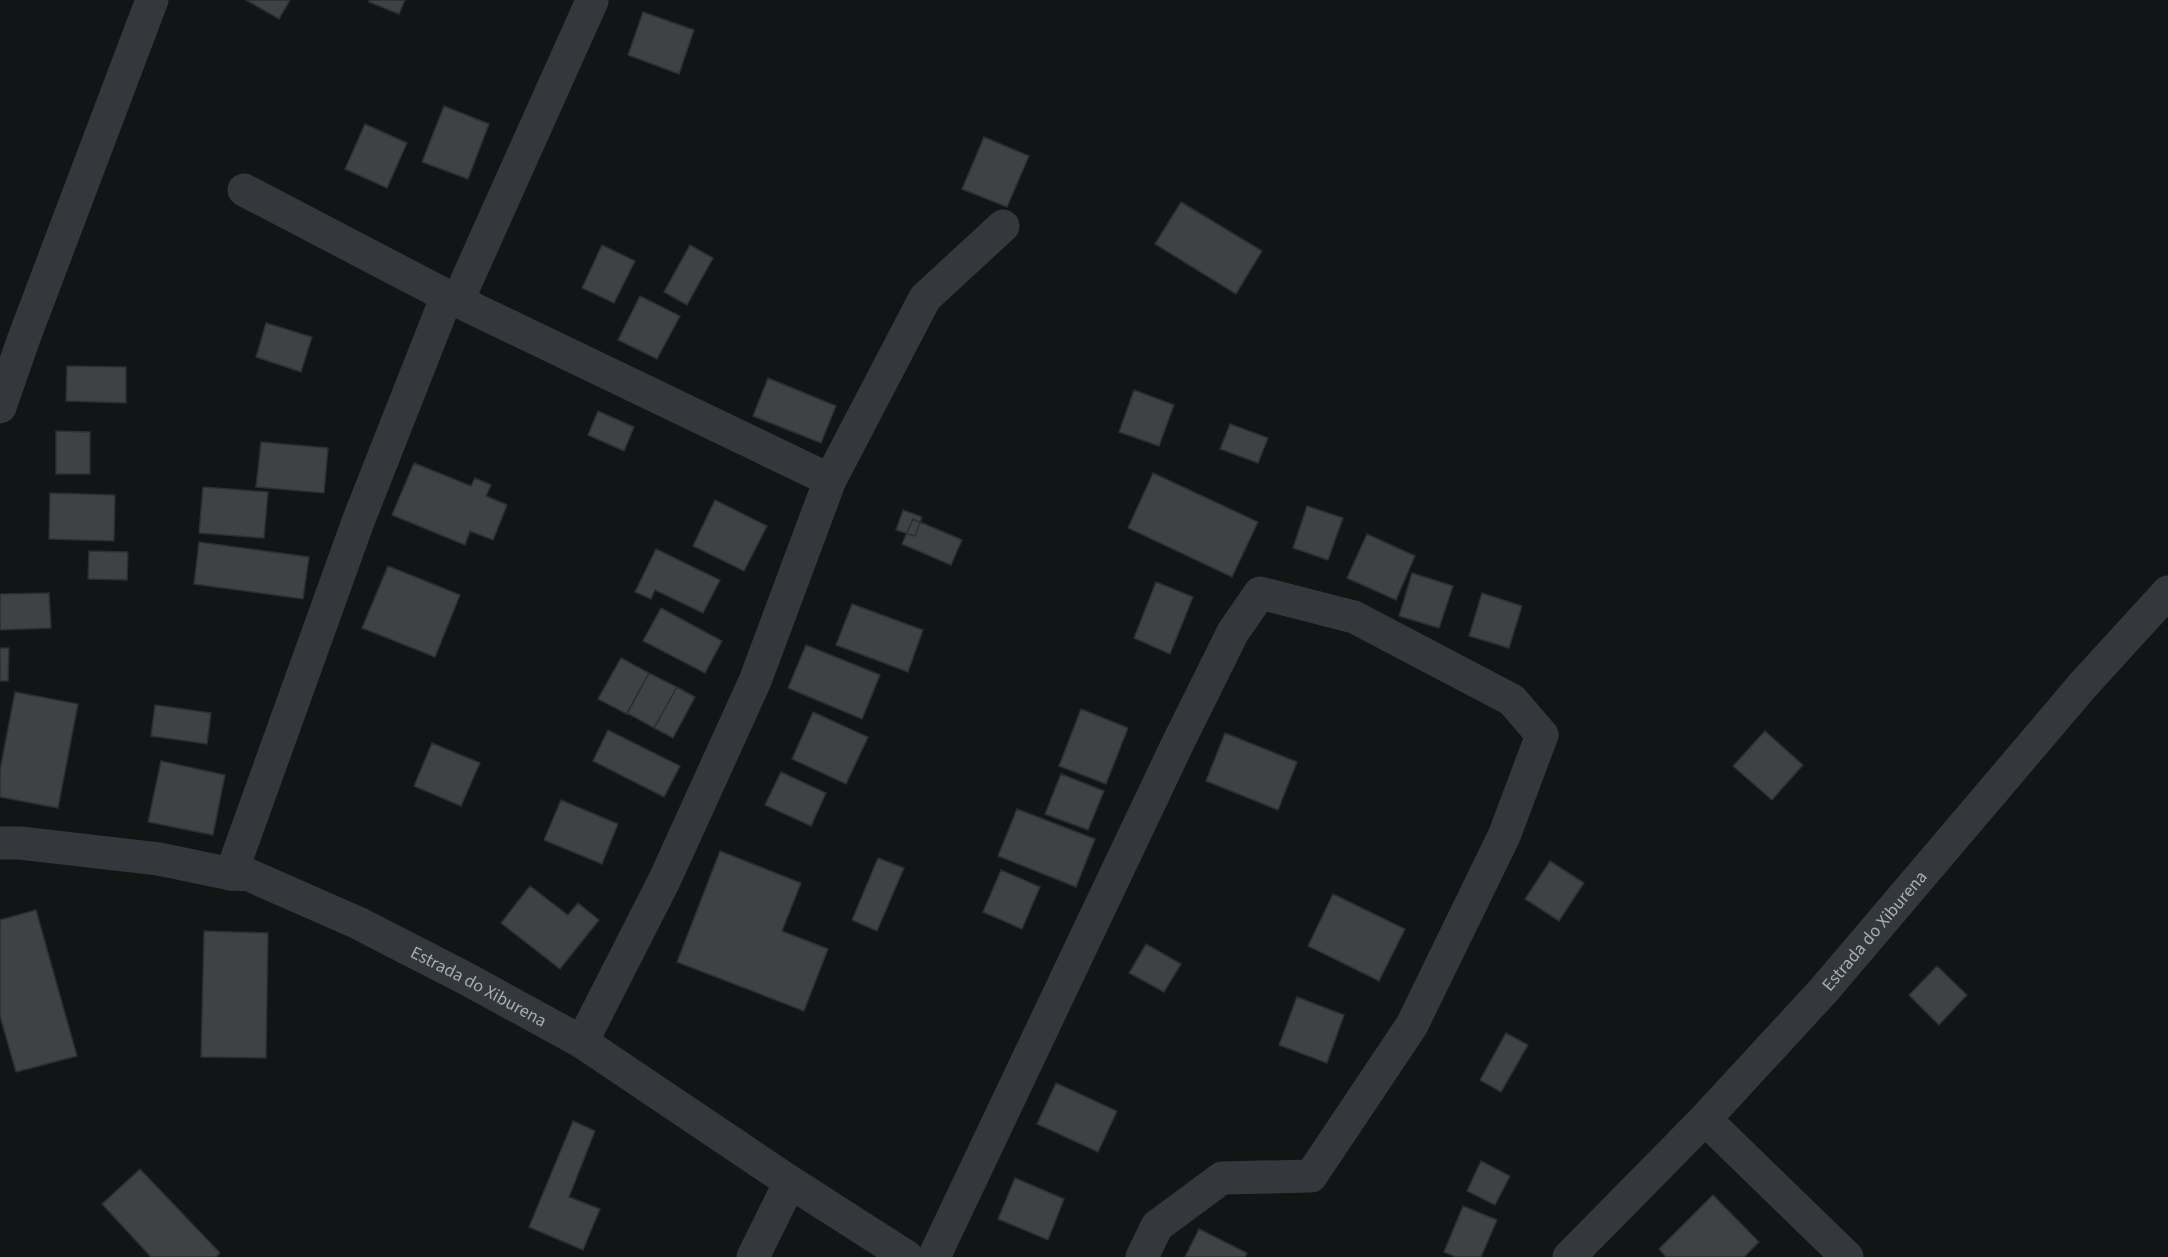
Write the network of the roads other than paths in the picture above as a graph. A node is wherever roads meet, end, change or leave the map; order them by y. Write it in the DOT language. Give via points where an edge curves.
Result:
graph roads {
  1 [pos="152,0"];
  2 [pos="592,1"];
  3 [pos="244,190"];
  4 [pos="1003,226"];
  5 [pos="452,298"];
  6 [pos="0,407"];
  7 [pos="830,480"];
  8 [pos="2168,592"];
  9 [pos="0,843"];
  10 [pos="231,874"];
  11 [pos="582,1042"];
  12 [pos="1705,1119"];
  13 [pos="790,1182"];
  14 [pos="753,1257"];
  15 [pos="907,1257"];
  16 [pos="934,1257"];
  17 [pos="1142,1257"];
  18 [pos="1569,1257"];
  19 [pos="1847,1257"];
  1 -- 6 [label="street"];
  2 -- 5 [label="street"];
  3 -- 5 [label="street"];
  4 -- 7 [label="street" via="925,298"];
  5 -- 7 [label="street"];
  5 -- 10 [label="street" via="359,519"];
  7 -- 11 [label="street" via="755,681 665,879"];
  8 -- 12 [label="street, Estrada do Xiburena" via="2083,685 1824,990"];
  9 -- 10 [label="street, Estrada do Xiburena" via="159,859"];
  10 -- 11 [label="street, Estrada do Xiburena" via="249,875 358,923"];
  11 -- 13 [label="street, Estrada do Xiburena"];
  12 -- 18 [label="street, Estrada do Xiburena"];
  12 -- 19 [label="street"];
  13 -- 14 [label="street"];
  13 -- 15 [label="street, Estrada do Xiburena"];
  16 -- 17 [label="street" via="1233,632 1260,592 1354,617 1512,700 1542,735 1504,836 1412,1025 1311,1176 1222,1178 1157,1226"];
}
